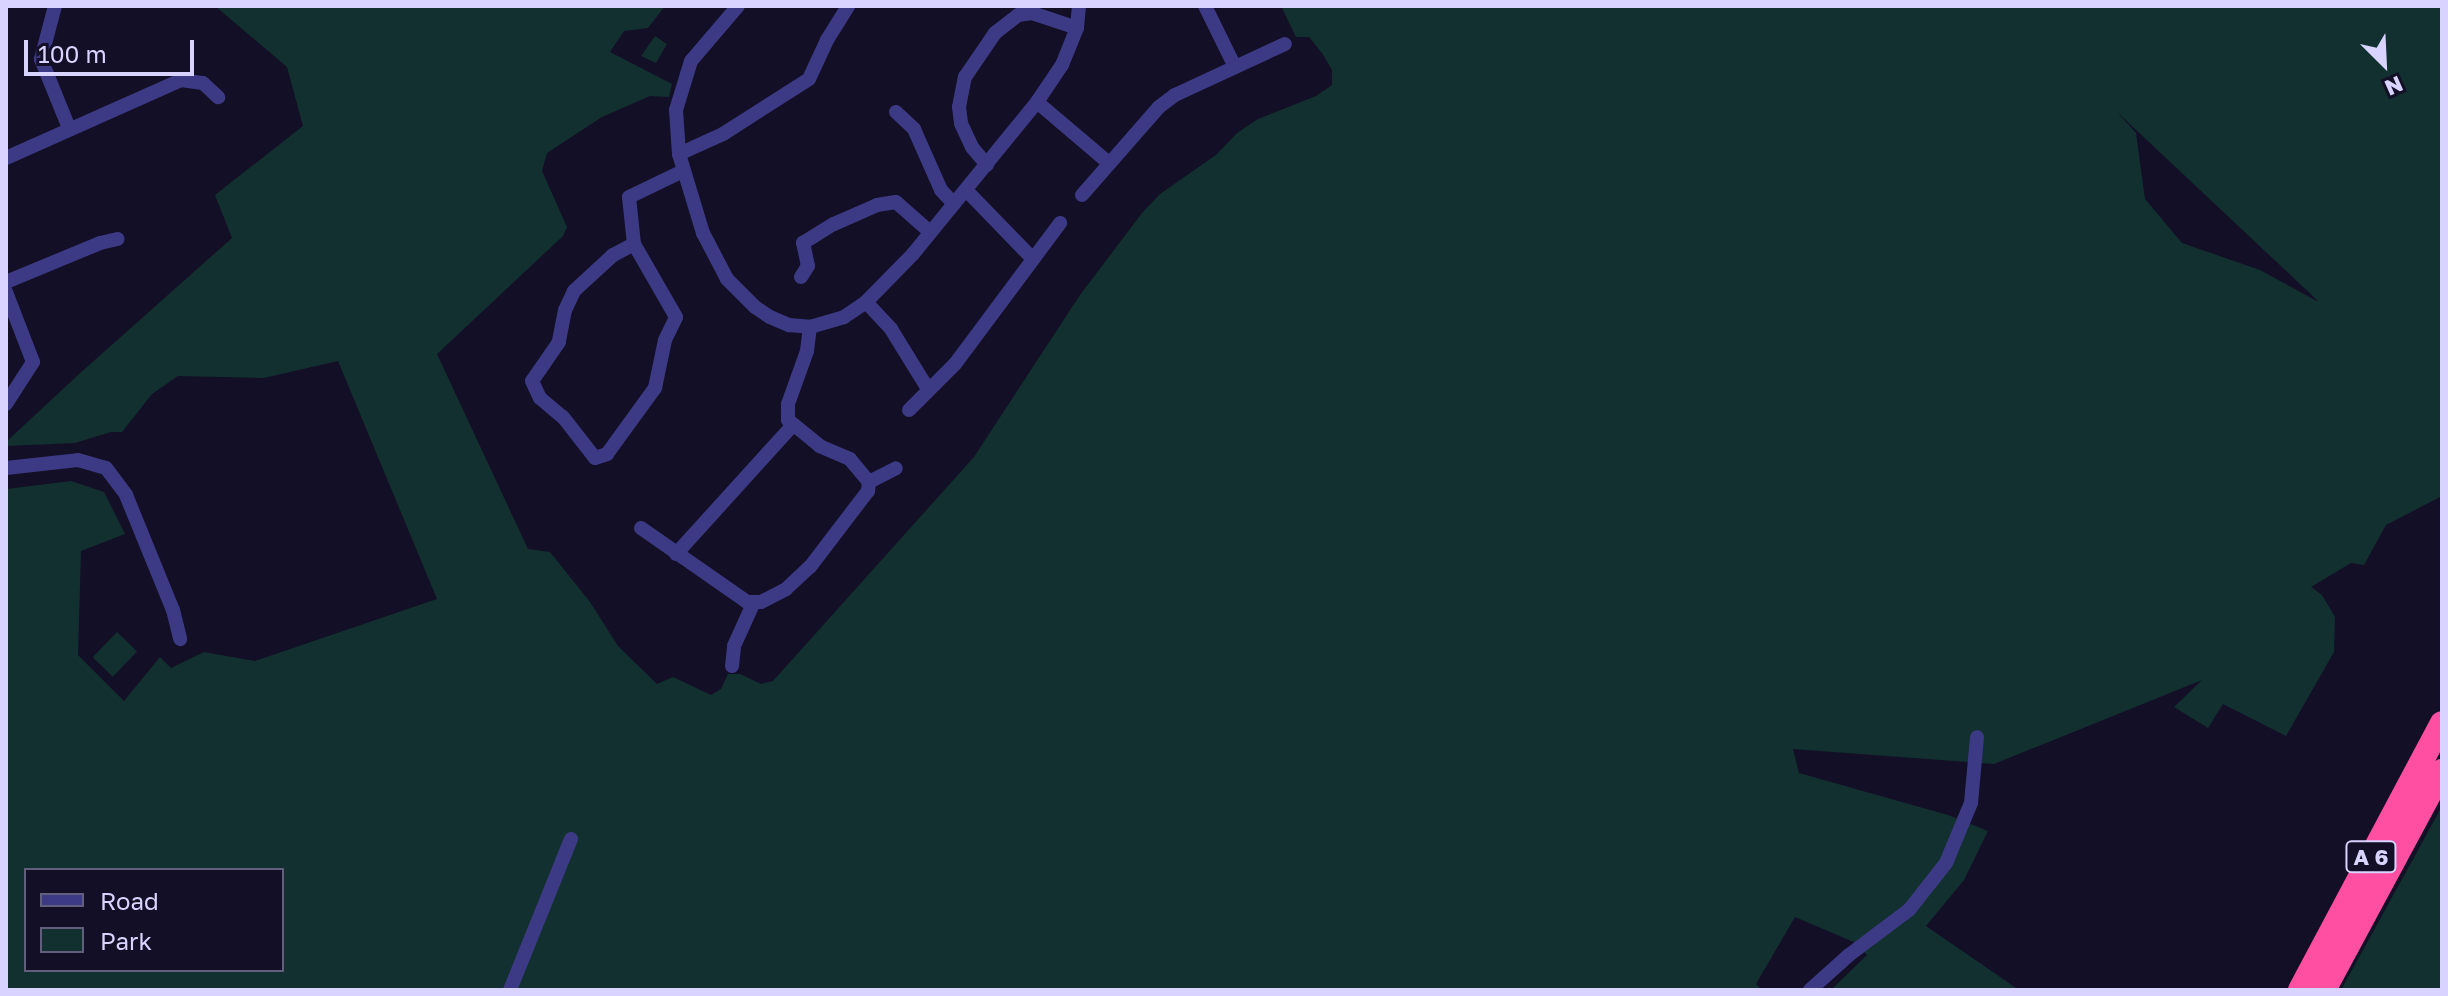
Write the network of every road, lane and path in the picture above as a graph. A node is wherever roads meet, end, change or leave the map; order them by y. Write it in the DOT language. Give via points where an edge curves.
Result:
graph roads {
  1 [pos="55,6"];
  2 [pos="738,6"];
  3 [pos="848,6"];
  4 [pos="1079,6"];
  5 [pos="1205,6"];
  6 [pos="1077,28"];
  7 [pos="1285,44"];
  8 [pos="1235,67"];
  9 [pos="218,97"];
  10 [pos="1037,102"];
  11 [pos="896,112"];
  12 [pos="69,128"];
  13 [pos="679,154"];
  14 [pos="6,158"];
  15 [pos="1109,163"];
  16 [pos="987,165"];
  17 [pos="683,171"];
  18 [pos="966,190"];
  19 [pos="1082,195"];
  20 [pos="954,204"];
  21 [pos="1060,223"];
  22 [pos="930,232"];
  23 [pos="118,239"];
  24 [pos="634,244"];
  25 [pos="1032,258"];
  26 [pos="801,277"];
  27 [pos="6,282"];
  28 [pos="6,292"];
  29 [pos="866,302"];
  30 [pos="9,309"];
  31 [pos="810,327"];
  32 [pos="928,389"];
  33 [pos="6,404"];
  34 [pos="909,410"];
  35 [pos="792,426"];
  36 [pos="6,468"];
  37 [pos="896,468"];
  38 [pos="869,482"];
  39 [pos="641,528"];
  40 [pos="676,554"];
  41 [pos="753,604"];
  42 [pos="180,639"];
  43 [pos="732,666"];
  44 [pos="2442,723"];
  45 [pos="1977,737"];
  46 [pos="2442,771"];
  47 [pos="571,839"];
  48 [pos="510,990"];
  49 [pos="1810,990"];
  50 [pos="2300,990"];
  51 [pos="2324,990"];
  1 -- 12 [label="street" via="41,59"];
  2 -- 13 [label="street" via="691,61 676,110"];
  3 -- 13 [label="street" via="809,79 723,134"];
  4 -- 6 [label="street"];
  5 -- 8 [label="street"];
  6 -- 10 [label="street" via="1062,65"];
  6 -- 16 [label="street" via="1032,13 1018,15 995,33 965,77 961,123"];
  7 -- 8 [label="street"];
  8 -- 15 [label="street" via="1159,107"];
  9 -- 12 [label="street" via="203,83 181,80"];
  10 -- 15 [label="street"];
  10 -- 16 [label="street"];
  11 -- 20 [label="street" via="914,129 941,190"];
  12 -- 14 [label="street"];
  13 -- 17 [label="street"];
  15 -- 19 [label="street"];
  16 -- 18 [label="street"];
  17 -- 24 [label="street" via="629,197"];
  17 -- 31 [label="street" via="703,233 727,279 770,317"];
  18 -- 20 [label="street"];
  18 -- 25 [label="street"];
  20 -- 22 [label="street"];
  21 -- 25 [label="street"];
  22 -- 26 [label="street" via="896,202 877,205 803,243 808,266"];
  22 -- 29 [label="street"];
  23 -- 27 [label="street"];
  24 -- 24 [label="street" via="674,310 675,325 665,340 655,388 607,454 595,458 563,417 540,398 532,381 559,342 574,291 613,255"];
  25 -- 32 [label="street" via="955,364"];
  28 -- 30 [label="street"];
  29 -- 31 [label="street" via="844,317"];
  29 -- 32 [label="street" via="891,329"];
  30 -- 33 [label="street" via="33,362"];
  31 -- 35 [label="street" via="786,412"];
  32 -- 34 [label="street"];
  35 -- 38 [label="street" via="850,459"];
  35 -- 40 [label="street"];
  36 -- 42 [label="street" via="78,460 106,468 126,495"];
  37 -- 38 [label="street"];
  38 -- 41 [label="street" via="868,491 810,567 786,589"];
  39 -- 40 [label="street"];
  40 -- 41 [label="street"];
  41 -- 43 [label="street" via="734,646"];
  44 -- 50 [label="highway, A 6"];
  45 -- 49 [label="street" via="1971,803 1946,863 1909,910"];
  46 -- 51 [label="highway, A 6"];
  47 -- 48 [label="street"];
}
